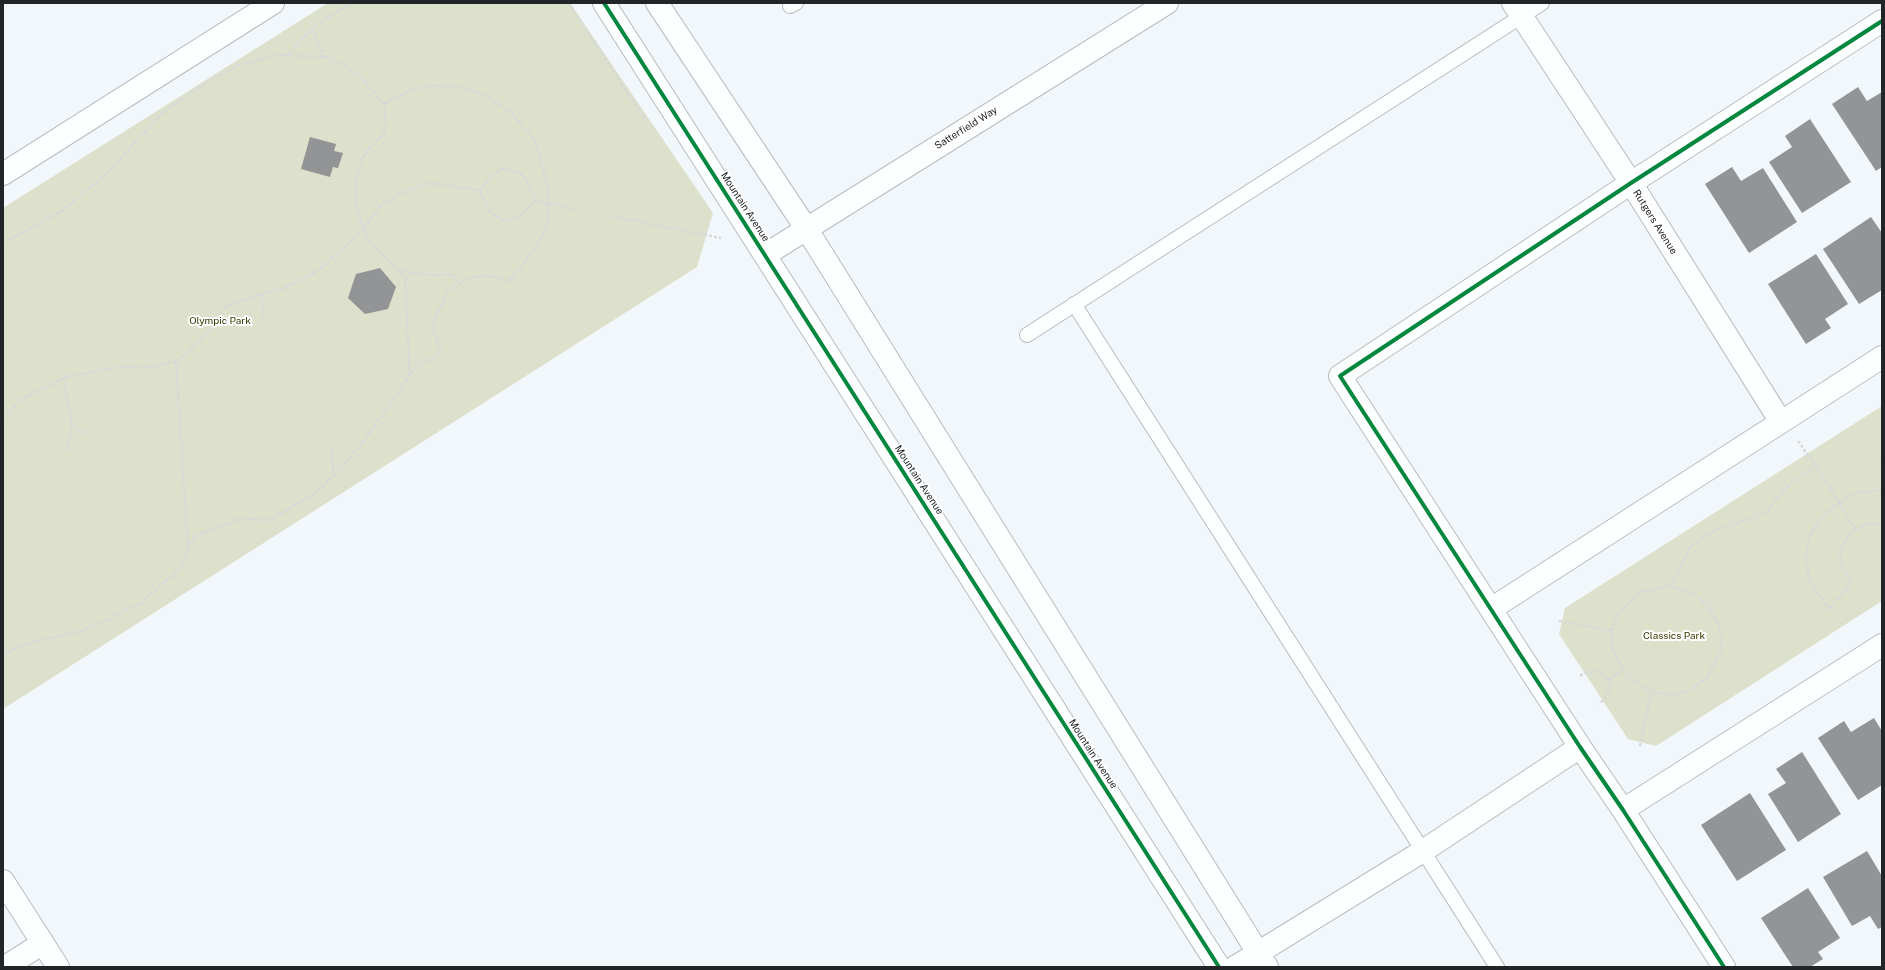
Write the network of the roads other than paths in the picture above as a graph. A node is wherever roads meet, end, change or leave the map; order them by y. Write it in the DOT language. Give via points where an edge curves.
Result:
graph roads {
  1 [pos="272,3"];
  2 [pos="604,3"];
  3 [pos="656,3"];
  4 [pos="1167,3"];
  5 [pos="1542,3"];
  6 [pos="1518,10"];
  7 [pos="1882,21"];
  8 [pos="3,174"];
  9 [pos="1631,183"];
  10 [pos="806,228"];
  11 [pos="766,255"];
  12 [pos="1074,304"];
  13 [pos="1027,335"];
  14 [pos="1882,357"];
  15 [pos="1781,422"];
  16 [pos="1491,609"];
  17 [pos="1882,645"];
  18 [pos="1580,747"];
  19 [pos="1623,810"];
  20 [pos="1423,851"];
  21 [pos="3,881"];
  22 [pos="43,943"];
  23 [pos="1262,960"];
  24 [pos="5,967"];
  25 [pos="58,967"];
  26 [pos="1220,967"];
  27 [pos="1235,967"];
  28 [pos="1497,967"];
  29 [pos="1724,967"];
  1 -- 8 [label="street"];
  2 -- 11 [label="street, Mountain Avenue"];
  3 -- 10 [label="street"];
  4 -- 10 [label="street, Satterfield Way"];
  5 -- 6 [label="lane"];
  6 -- 9 [label="street, Rutgers Avenue"];
  6 -- 12 [label="lane"];
  7 -- 9 [label="street"];
  9 -- 15 [label="street, Rutgers Avenue"];
  9 -- 16 [label="street" via="1340,376"];
  10 -- 11 [label="street, Satterfield Way"];
  10 -- 23 [label="street"];
  11 -- 26 [label="street, Mountain Avenue"];
  12 -- 13 [label="lane"];
  12 -- 20 [label="lane"];
  14 -- 15 [label="street"];
  15 -- 16 [label="street"];
  16 -- 18 [label="street"];
  17 -- 19 [label="street"];
  18 -- 19 [label="street"];
  18 -- 20 [label="street"];
  19 -- 29 [label="street"];
  20 -- 23 [label="street"];
  20 -- 28 [label="lane"];
  21 -- 22 [label="street"];
  22 -- 24 [label="street"];
  22 -- 25 [label="street"];
  23 -- 27 [label="street"];
}
